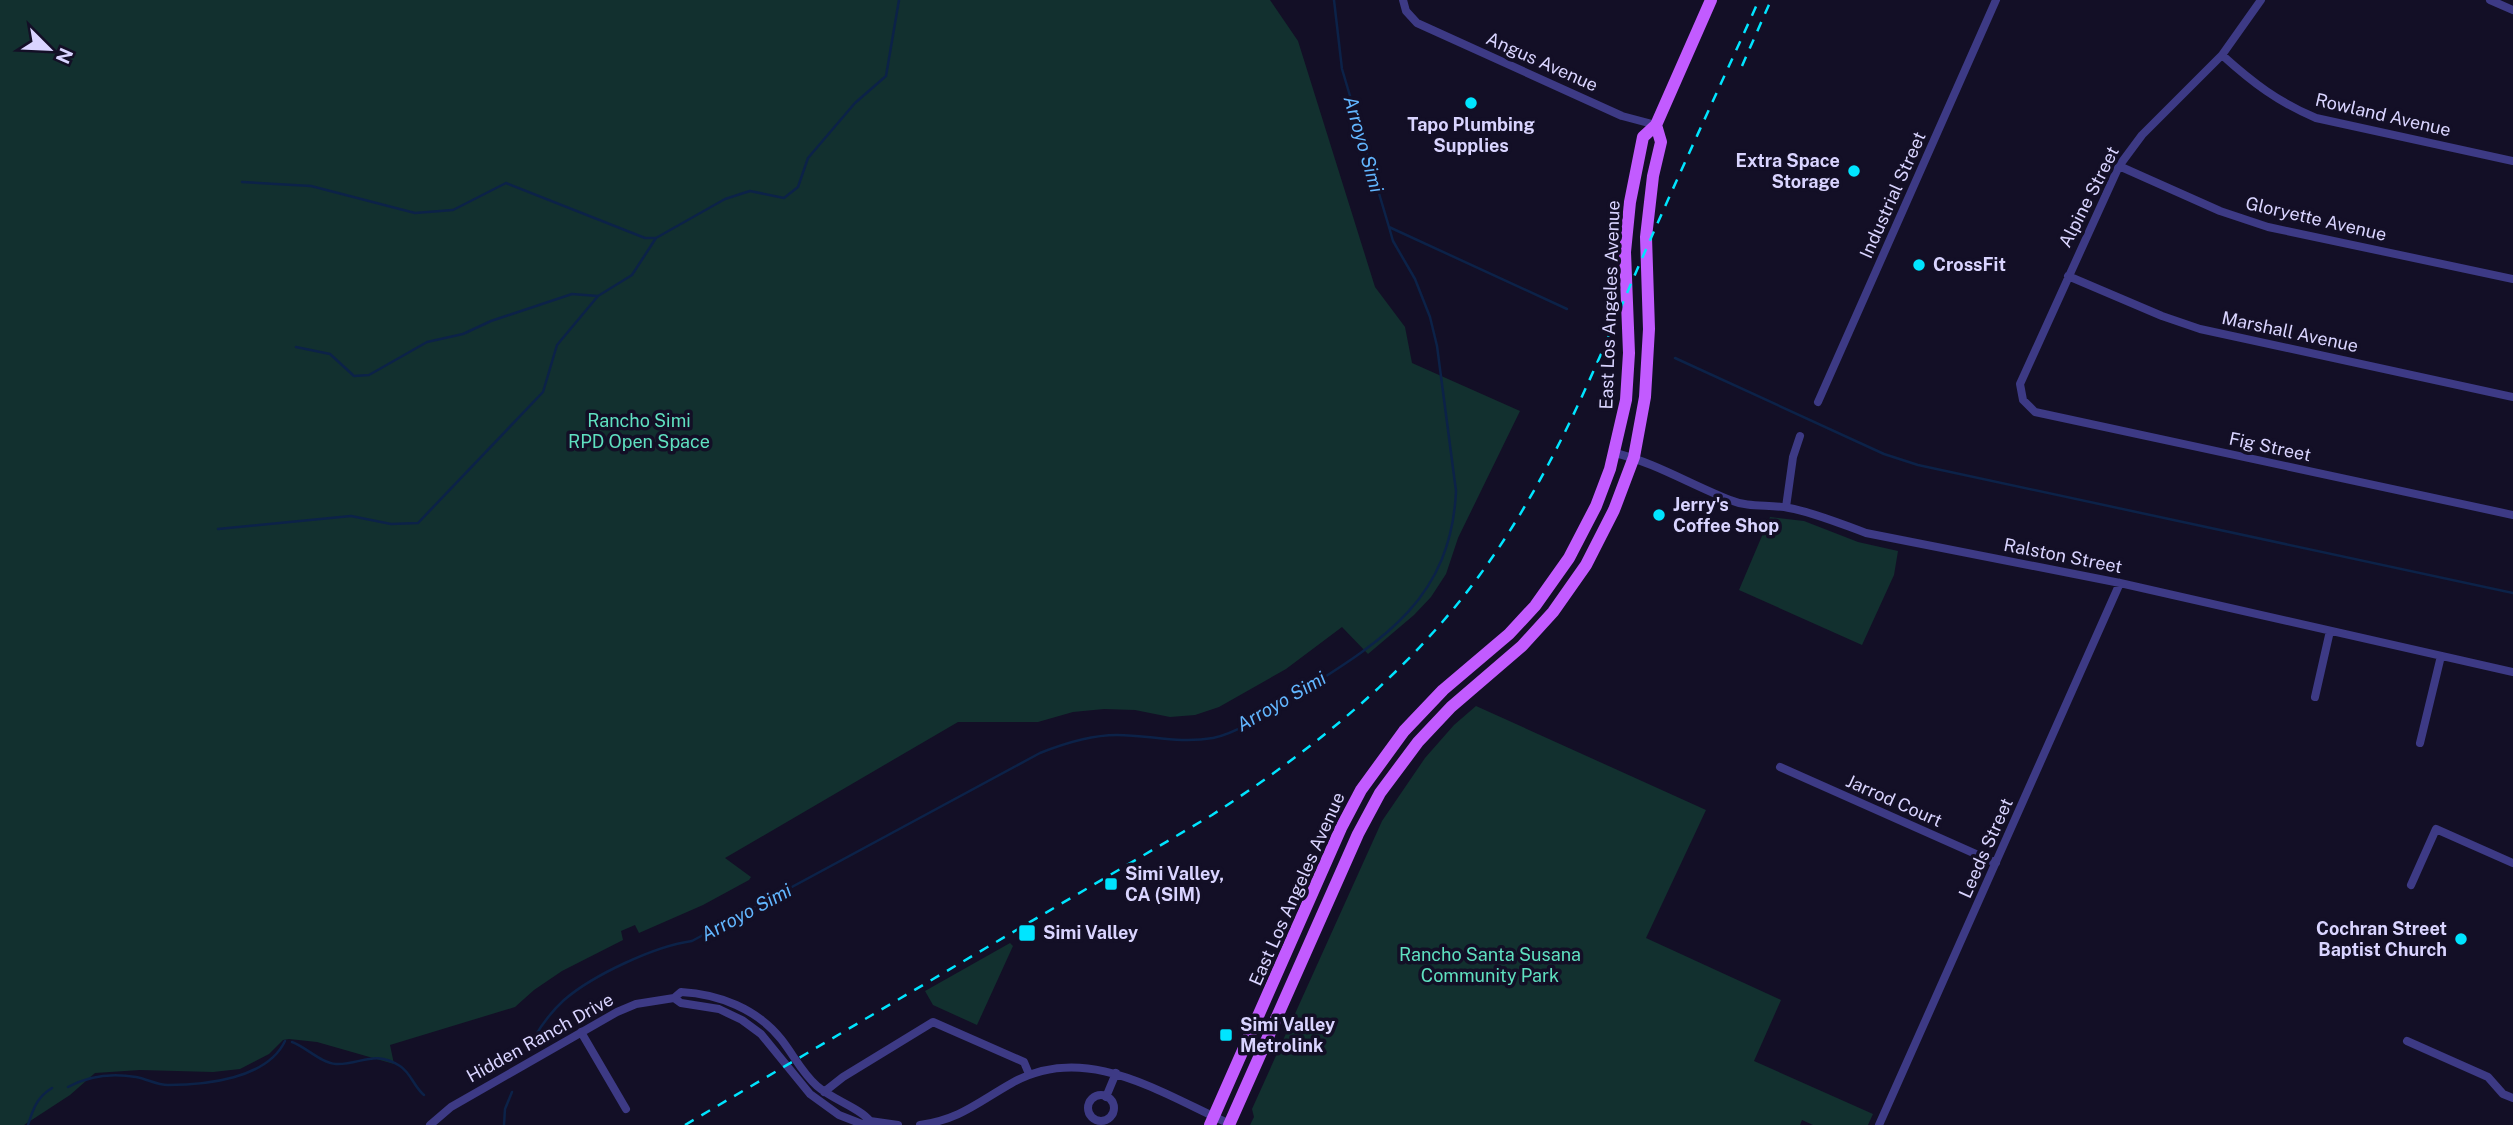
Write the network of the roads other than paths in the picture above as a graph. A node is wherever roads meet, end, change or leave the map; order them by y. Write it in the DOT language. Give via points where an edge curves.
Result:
graph roads {
  1 [pos="1403,0"];
  2 [pos="1711,0"];
  3 [pos="1996,0"];
  4 [pos="2261,0"];
  5 [pos="2490,0"];
  6 [pos="2513,10"];
  7 [pos="2222,55"];
  8 [pos="1656,125"];
  9 [pos="2513,161"];
  10 [pos="2119,166"];
  11 [pos="2068,276"];
  12 [pos="2513,279"];
  13 [pos="2513,397"];
  14 [pos="1818,402"];
  15 [pos="2024,403"];
  16 [pos="1800,436"];
  17 [pos="1615,453"];
  18 [pos="1634,457"];
  19 [pos="1786,507"];
  20 [pos="2513,515"];
  21 [pos="2120,583"];
  22 [pos="2329,631"];
  23 [pos="2441,656"];
  24 [pos="2513,672"];
  25 [pos="2315,697"];
  26 [pos="2420,744"];
  27 [pos="1780,767"];
  28 [pos="1996,863"];
  29 [pos="2513,863"];
  30 [pos="2411,885"];
  31 [pos="674,998"];
  32 [pos="581,1032"];
  33 [pos="2407,1041"];
  34 [pos="1116,1073"];
  35 [pos="1030,1074"];
  36 [pos="824,1092"];
  37 [pos="1106,1097"];
  38 [pos="2513,1098"];
  39 [pos="626,1109"];
  40 [pos="870,1121"];
  41 [pos="1091,1121"];
  42 [pos="1212,1121"];
  43 [pos="931,1124"];
  44 [pos="430,1125"];
  45 [pos="898,1125"];
  46 [pos="920,1125"];
  47 [pos="1229,1125"];
  48 [pos="1879,1125"];
  1 -- 8 [label="street, Angus Avenue" via="1417,23 1622,116"];
  2 -- 8 [label="main road, East Los Angeles Avenue"];
  3 -- 14 [label="street, Industrial Street"];
  4 -- 7 [label="street, Alpine Street"];
  5 -- 6 [label="street"];
  7 -- 9 [label="street, Rowland Avenue" via="2270,95 2316,118"];
  7 -- 10 [label="street, Alpine Street" via="2142,135"];
  8 -- 17 [label="main road, East Los Angeles Avenue" via="1643,137 1630,202 1625,252 1628,373"];
  8 -- 18 [label="main road, East Los Angeles Avenue" via="1661,142 1646,237 1648,360"];
  10 -- 11 [label="street, Alpine Street"];
  10 -- 12 [label="street, Gloryette Avenue" via="2268,227"];
  11 -- 13 [label="street, Marshall Avenue" via="2200,328"];
  11 -- 15 [label="street, Alpine Street" via="2020,384"];
  15 -- 20 [label="street, Fig Street" via="2035,412"];
  16 -- 19 [label="street"];
  17 -- 18 [label="street, Ralston Street"];
  17 -- 42 [label="main road, East Los Angeles Avenue" via="1586,528 1552,584 1509,634 1419,714 1361,790"];
  18 -- 19 [label="street, Ralston Street" via="1746,505"];
  18 -- 47 [label="main road, East Los Angeles Avenue" via="1602,536 1553,612 1430,728 1380,793"];
  19 -- 21 [label="street, Ralston Street" via="1866,533"];
  21 -- 22 [label="street, Ralston Street"];
  21 -- 28 [label="street, Leeds Street"];
  22 -- 23 [label="street, Ralston Street"];
  22 -- 25 [label="street"];
  23 -- 24 [label="street, Ralston Street"];
  23 -- 26 [label="street"];
  27 -- 28 [label="street, Jarrod Court"];
  28 -- 48 [label="street, Leeds Street"];
  29 -- 30 [label="street" via="2436,829"];
  31 -- 32 [label="street, Hidden Ranch Drive" via="636,1004"];
  31 -- 36 [label="street, Hidden Ranch Drive" via="681,992 704,994 760,1018"];
  31 -- 40 [label="street, Hidden Ranch Drive" via="742,1020 761,1034 819,1102 852,1121"];
  32 -- 39 [label="street"];
  32 -- 44 [label="street, Hidden Ranch Drive" via="451,1107"];
  33 -- 38 [label="street" via="2488,1077"];
  34 -- 35 [label="street" via="1069,1067"];
  34 -- 37 [label="street"];
  34 -- 42 [label="street"];
  35 -- 36 [label="street" via="1024,1062 933,1022"];
  35 -- 43 [label="street" via="961,1114"];
  36 -- 40 [label="street, Hidden Ranch Drive" via="864,1113"];
  37 -- 41 [label="street" via="1090,1102"];
  37 -- 41 [label="street" via="1113,1105 1110,1117"];
  40 -- 45 [label="street, Hidden Ranch Drive"];
  42 -- 47 [label="street"];
  43 -- 46 [label="street"];
}
